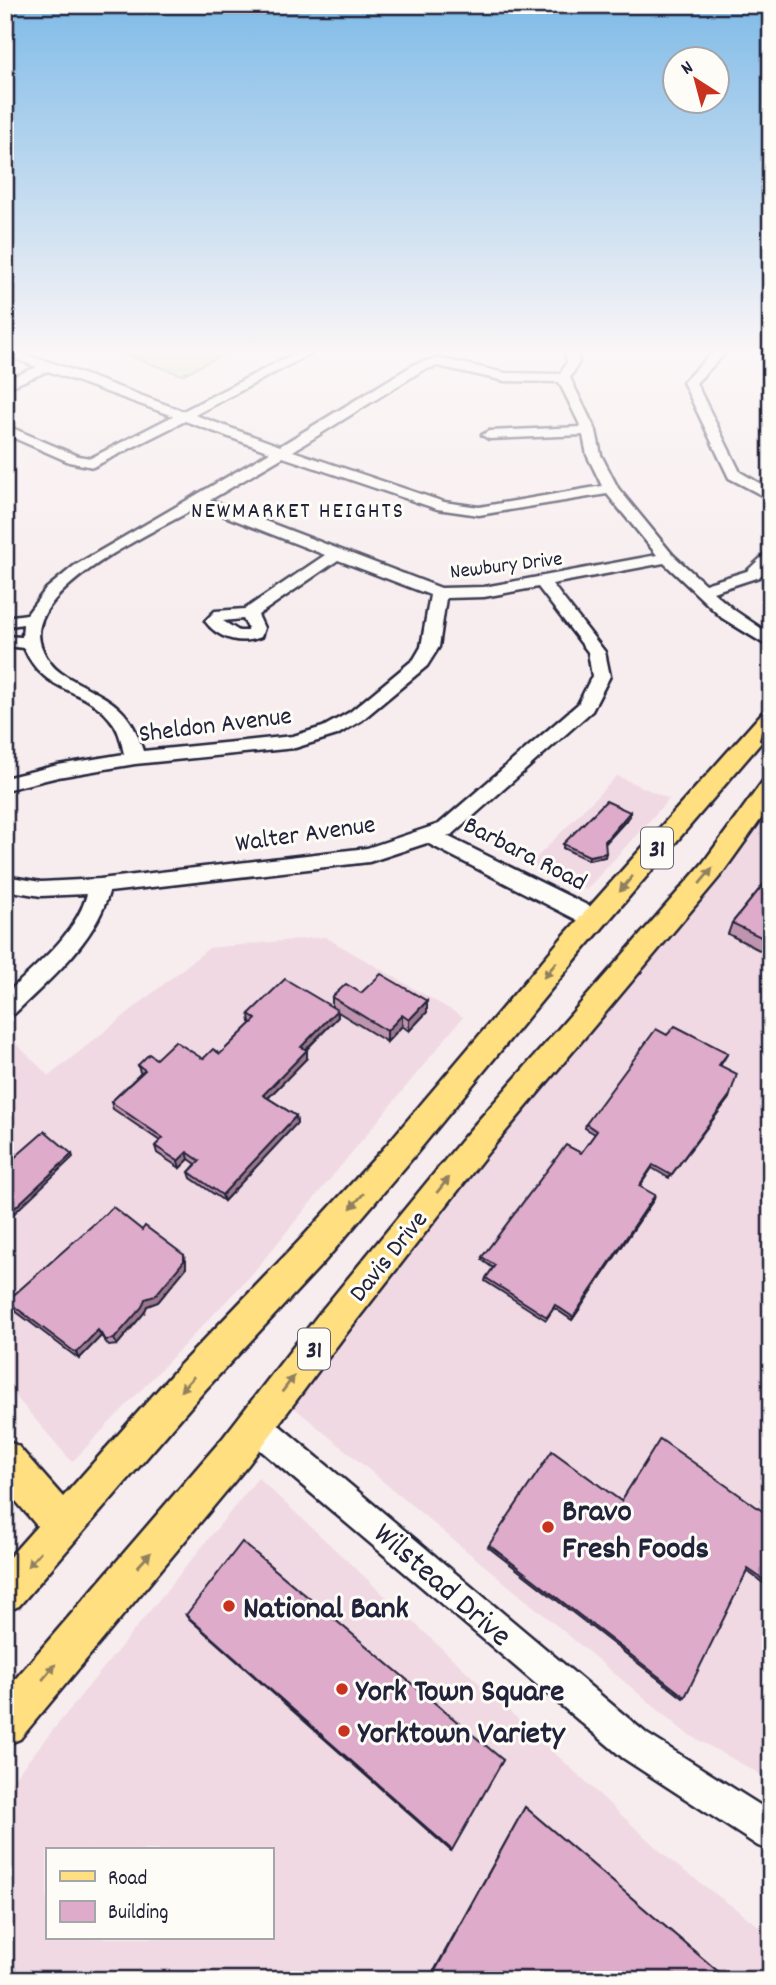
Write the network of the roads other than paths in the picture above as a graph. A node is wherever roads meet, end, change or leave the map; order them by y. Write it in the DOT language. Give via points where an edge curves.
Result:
graph roads {
  1 [pos="33,442"];
  2 [pos="135,442"];
  3 [pos="255,442"];
  4 [pos="300,442"];
  5 [pos="591,442"];
  6 [pos="718,442"];
  7 [pos="283,452"];
  8 [pos="611,489"];
  9 [pos="771,496"];
  10 [pos="198,501"];
  11 [pos="335,555"];
  12 [pos="771,557"];
  13 [pos="667,558"];
  14 [pos="543,583"];
  15 [pos="702,590"];
  16 [pos="439,593"];
  17 [pos="249,614"];
  18 [pos="33,618"];
  19 [pos="5,622"];
  20 [pos="5,641"];
  21 [pos="31,643"];
  22 [pos="771,643"];
  23 [pos="771,717"];
  24 [pos="135,758"];
  25 [pos="5,784"];
  26 [pos="771,788"];
  27 [pos="431,836"];
  28 [pos="5,883"];
  29 [pos="100,886"];
  30 [pos="596,919"];
  31 [pos="6,1008"];
  32 [pos="257,1426"];
  33 [pos="5,1459"];
  34 [pos="63,1525"];
  35 [pos="5,1592"];
  36 [pos="5,1724"];
  37 [pos="771,1833"];
  1 -- 2 [label="street" via="93,463"];
  3 -- 7 [label="street"];
  4 -- 7 [label="street"];
  5 -- 8 [label="street"];
  6 -- 9 [label="street" via="734,475"];
  7 -- 8 [label="street" via="442,506 479,511"];
  7 -- 10 [label="street"];
  8 -- 13 [label="street"];
  10 -- 11 [label="street, Newbury Drive"];
  10 -- 18 [label="street" via="66,580 43,601"];
  11 -- 16 [label="street, Newbury Drive"];
  11 -- 17 [label="street"];
  12 -- 15 [label="street" via="753,574"];
  13 -- 14 [label="street, Newbury Drive"];
  13 -- 15 [label="street"];
  14 -- 16 [label="street, Newbury Drive"];
  14 -- 27 [label="street, Walter Avenue" via="596,652 601,676 586,707 463,817"];
  15 -- 22 [label="street"];
  16 -- 24 [label="street, Sheldon Avenue" via="430,647 421,662 343,724 295,742"];
  17 -- 17 [label="street" via="210,615 216,626 249,637 256,628"];
  18 -- 19 [label="street"];
  18 -- 21 [label="street"];
  20 -- 21 [label="street"];
  21 -- 24 [label="street" via="53,675 119,714 131,733"];
  23 -- 30 [label="main road, 31, one-way"];
  24 -- 25 [label="street, Sheldon Avenue"];
  32 -- 26 [label="main road, Davis Drive / 31, one-way" via="466,1156 712,869"];
  27 -- 29 [label="street, Walter Avenue" via="369,855"];
  27 -- 30 [label="street, Barbara Road"];
  28 -- 29 [label="street, Walter Avenue" via="41,889"];
  29 -- 31 [label="street" via="92,915 51,965"];
  30 -- 34 [label="main road, 31, one-way" via="395,1157"];
  36 -- 32 [label="main road, Davis Drive / 31, one-way"];
  32 -- 37 [label="street, Wilstead Drive" via="635,1746"];
  33 -- 34 [label="main road"];
  34 -- 35 [label="main road, 31, one-way"];
}
